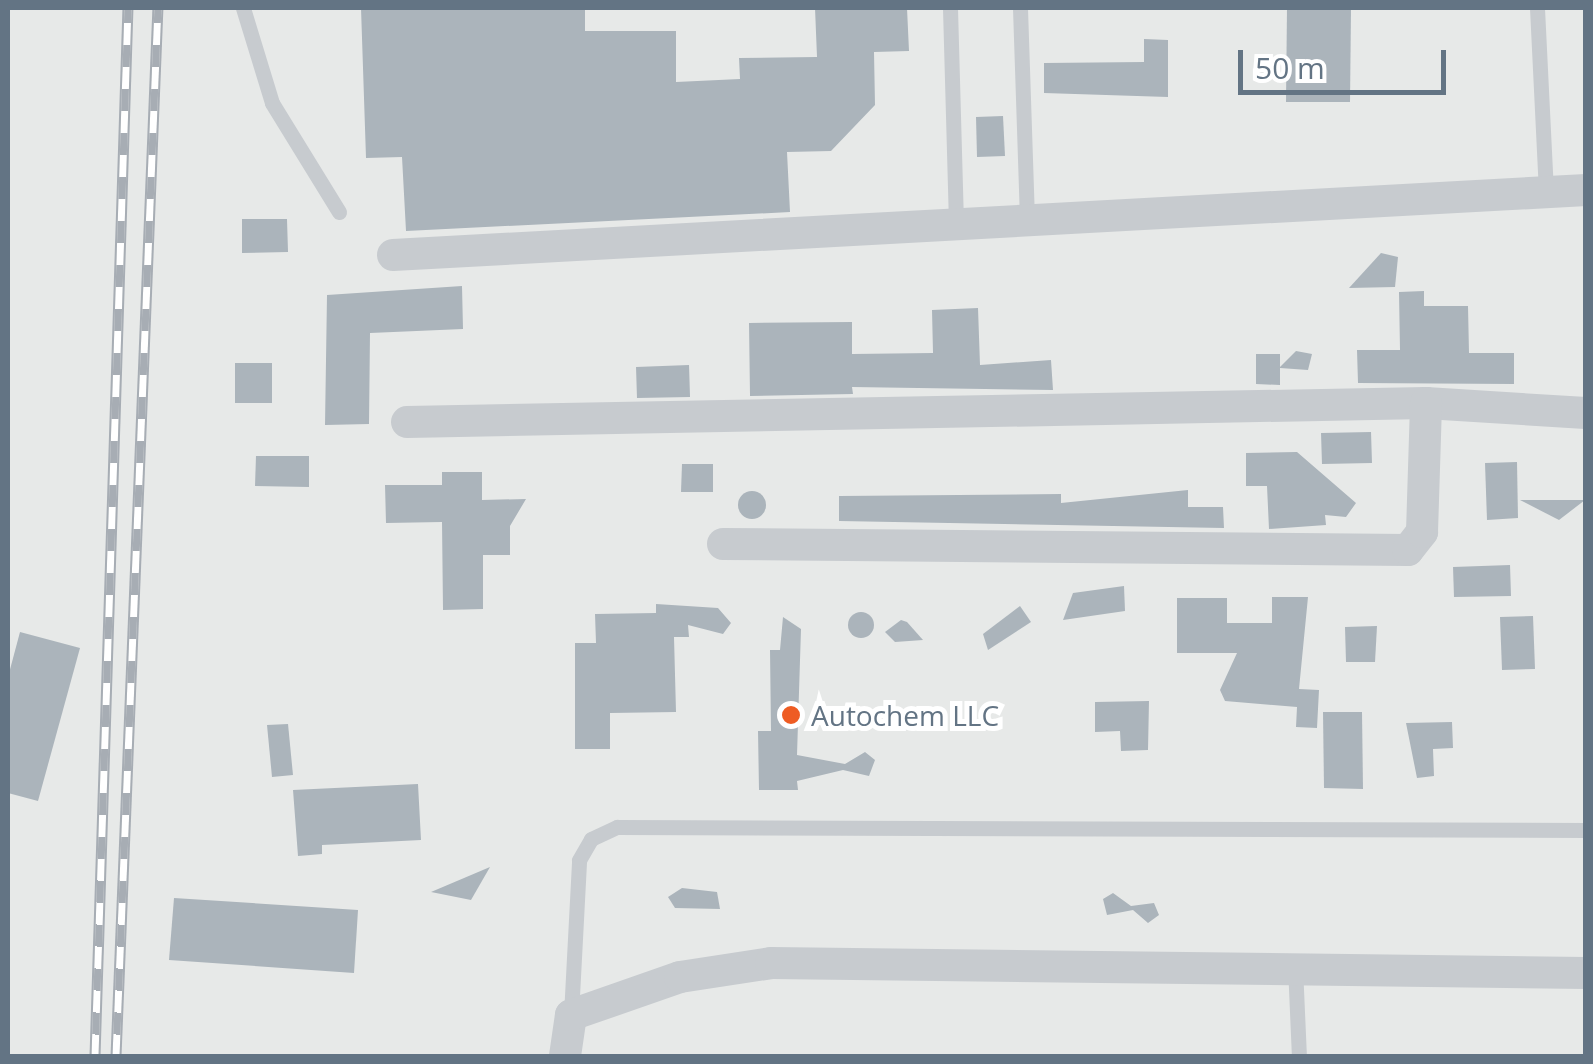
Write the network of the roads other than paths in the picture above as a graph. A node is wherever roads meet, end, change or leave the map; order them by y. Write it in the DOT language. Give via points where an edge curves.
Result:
graph roads {
  1 [pos="244,8"];
  2 [pos="950,8"];
  3 [pos="1020,8"];
  4 [pos="1537,8"];
  5 [pos="1586,190"];
  6 [pos="1546,192"];
  7 [pos="340,212"];
  8 [pos="1027,218"];
  9 [pos="956,221"];
  10 [pos="394,256"];
  11 [pos="1426,403"];
  12 [pos="1586,413"];
  13 [pos="407,422"];
  14 [pos="723,544"];
  15 [pos="1586,830"];
  16 [pos="1294,962"];
  17 [pos="1586,973"];
  18 [pos="571,1015"];
  19 [pos="565,1056"];
  20 [pos="1299,1056"];
  1 -- 7 [label="lane" via="272,103"];
  2 -- 9 [label="lane"];
  3 -- 8 [label="lane"];
  4 -- 6 [label="lane"];
  5 -- 6 [label="street"];
  6 -- 8 [label="street"];
  8 -- 9 [label="street"];
  9 -- 10 [label="street"];
  11 -- 12 [label="street"];
  11 -- 13 [label="street"];
  11 -- 14 [label="street" via="1422,532 1408,550"];
  15 -- 18 [label="lane" via="616,827 591,839 579,860"];
  16 -- 17 [label="street"];
  16 -- 18 [label="street" via="770,962 680,977"];
  16 -- 20 [label="lane"];
  18 -- 19 [label="street"];
}
